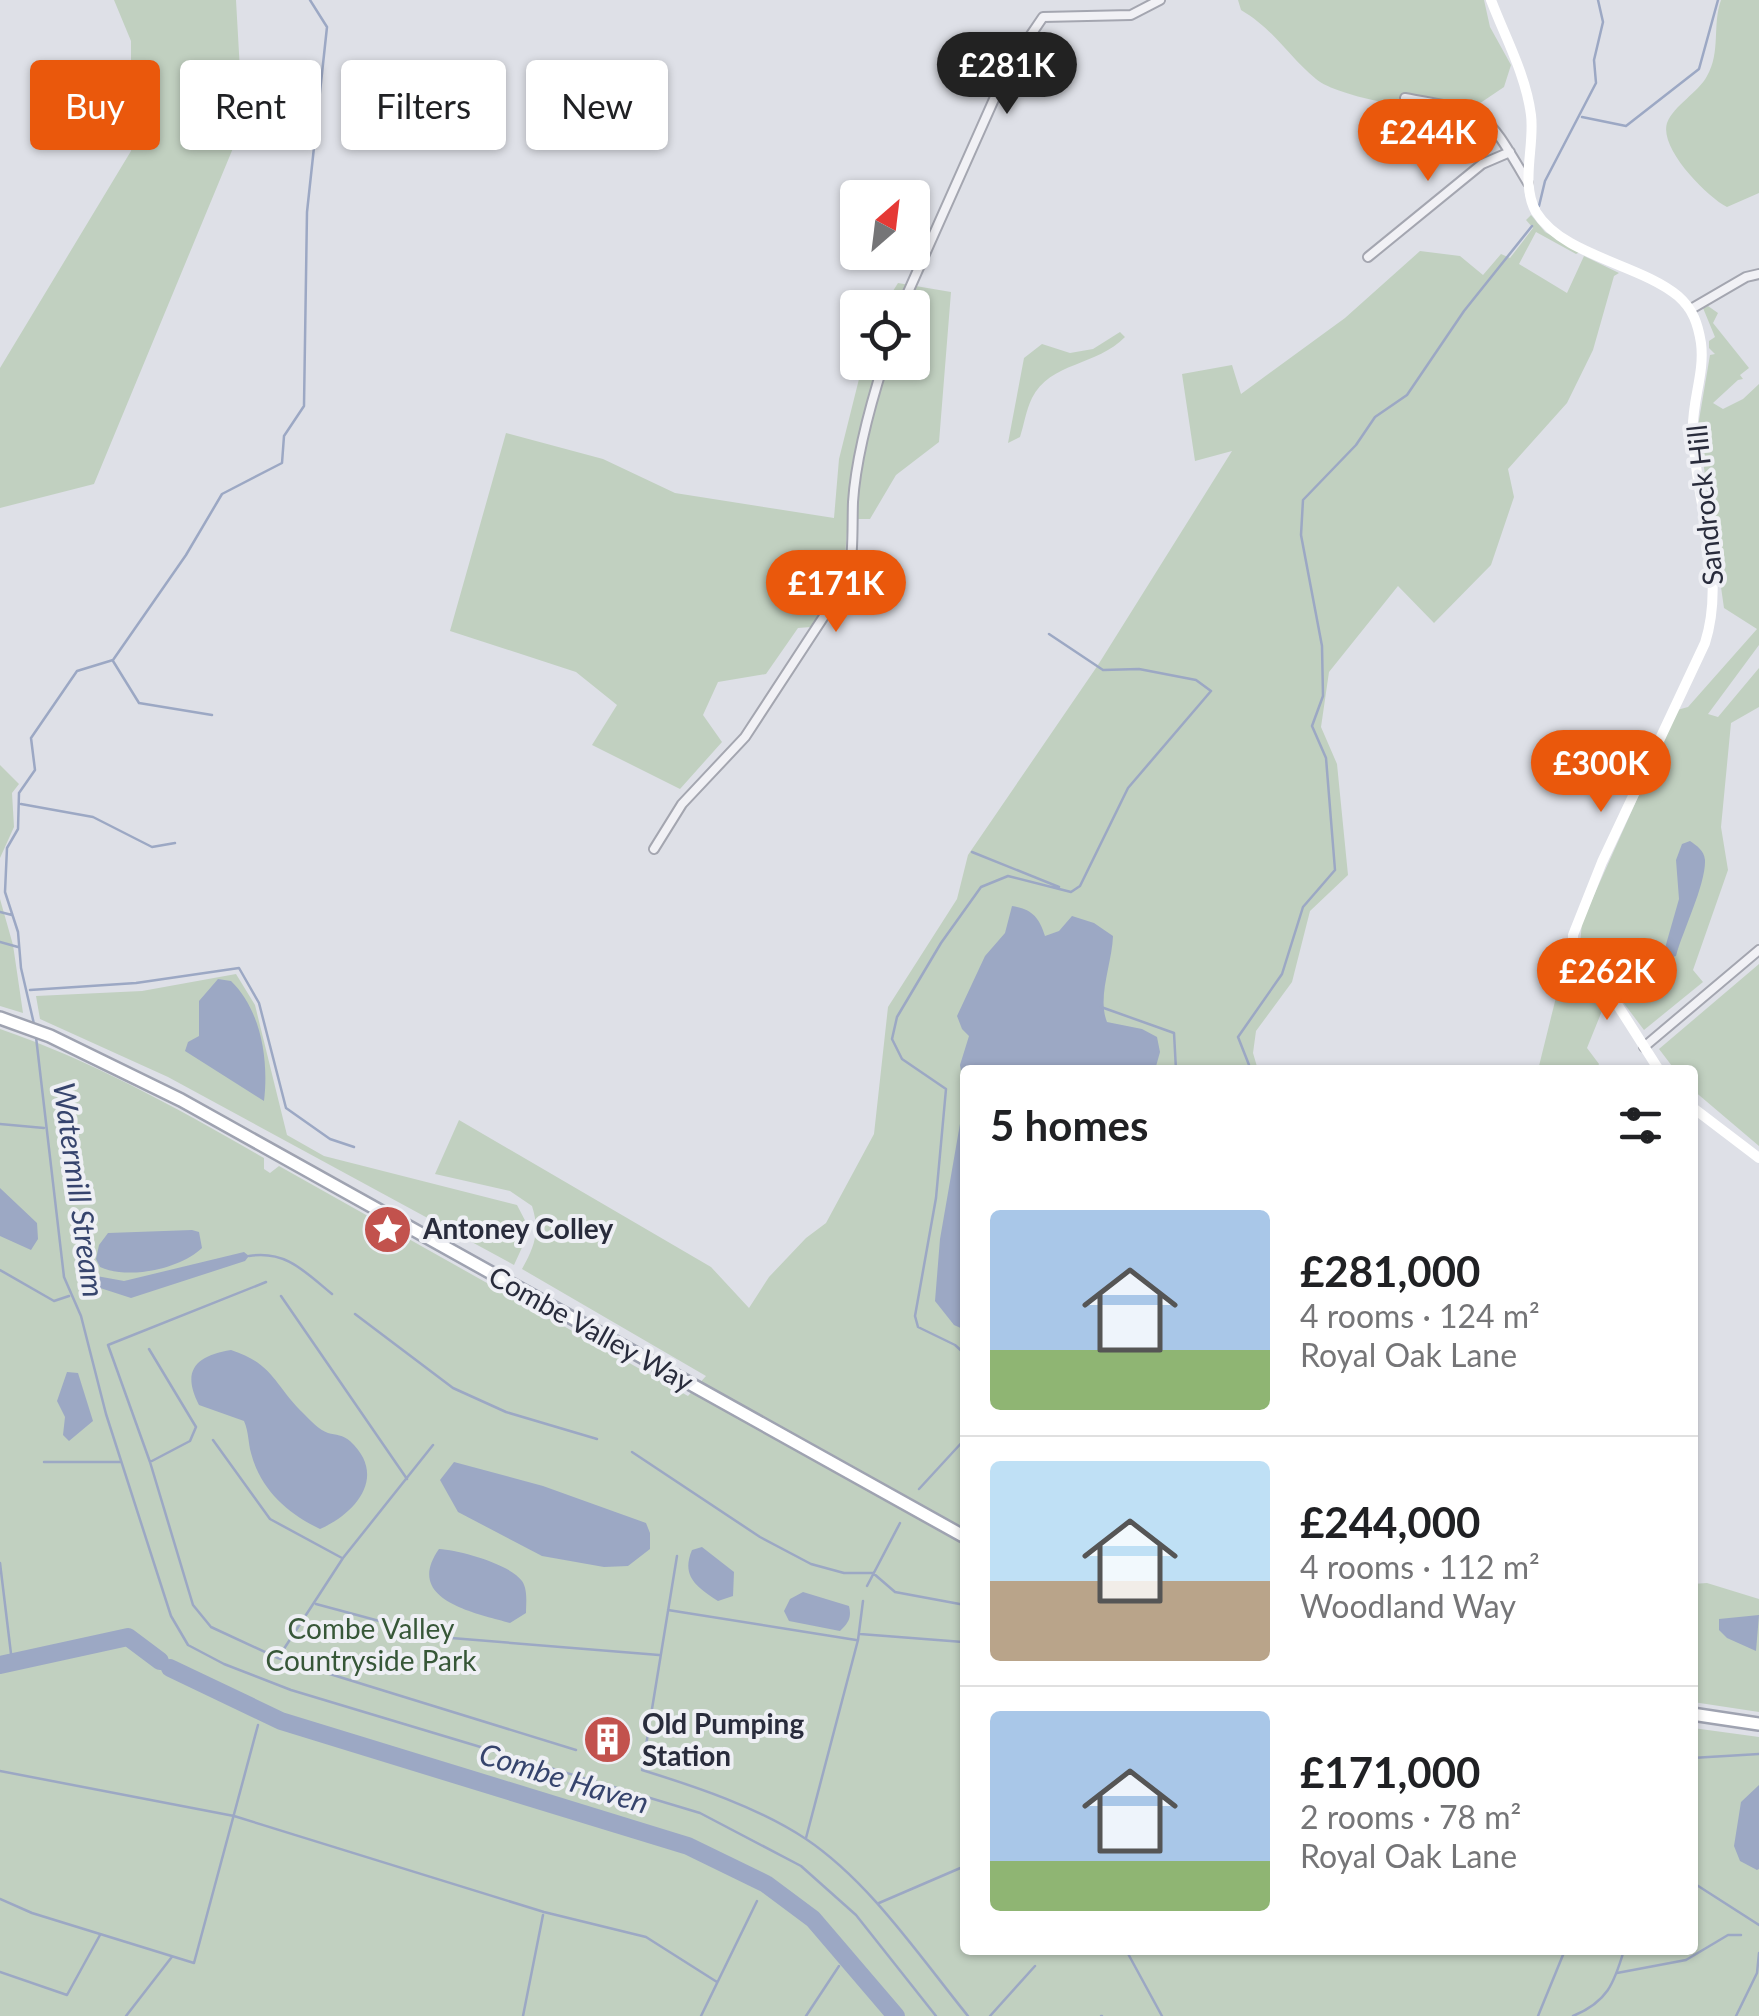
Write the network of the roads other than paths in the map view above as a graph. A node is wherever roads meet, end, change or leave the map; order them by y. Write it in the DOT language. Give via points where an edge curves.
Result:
graph roads {
  1 [pos="1160,0"];
  2 [pos="1491,0"];
  3 [pos="1406,98"];
  4 [pos="1510,152"];
  5 [pos="1528,182"];
  6 [pos="1368,257"];
  7 [pos="1759,274"];
  8 [pos="909,290"];
  9 [pos="1691,309"];
  10 [pos="878,380"];
  11 [pos="654,849"];
  12 [pos="1759,950"];
  13 [pos="3,1019"];
  14 [pos="1644,1047"];
  15 [pos="1656,1065"];
  16 [pos="1698,1112"];
  17 [pos="1759,1158"];
  18 [pos="960,1534"];
  19 [pos="1698,1715"];
  20 [pos="1759,1724"];
  1 -- 8 [label="street" via="1131,15 1043,17 1007,70"];
  2 -- 5 [label="street" via="1527,94"];
  3 -- 4 [label="street" via="1476,112"];
  4 -- 5 [label="street"];
  4 -- 6 [label="street" via="1482,164"];
  5 -- 9 [label="street" via="1538,214 1554,230 1658,282"];
  7 -- 9 [label="street"];
  9 -- 14 [label="street, Sandrock Hill" via="1702,360 1694,464 1714,611 1574,926 1573,947"];
  10 -- 11 [label="street" via="853,499 848,581 745,737 682,804"];
  12 -- 14 [label="street"];
  13 -- 18 [label="main road, Combe Valley Way" via="197,1109"];
  14 -- 15 [label="street, Sandrock Hill"];
  16 -- 17 [label="street"];
  19 -- 20 [label="main road"];
}
